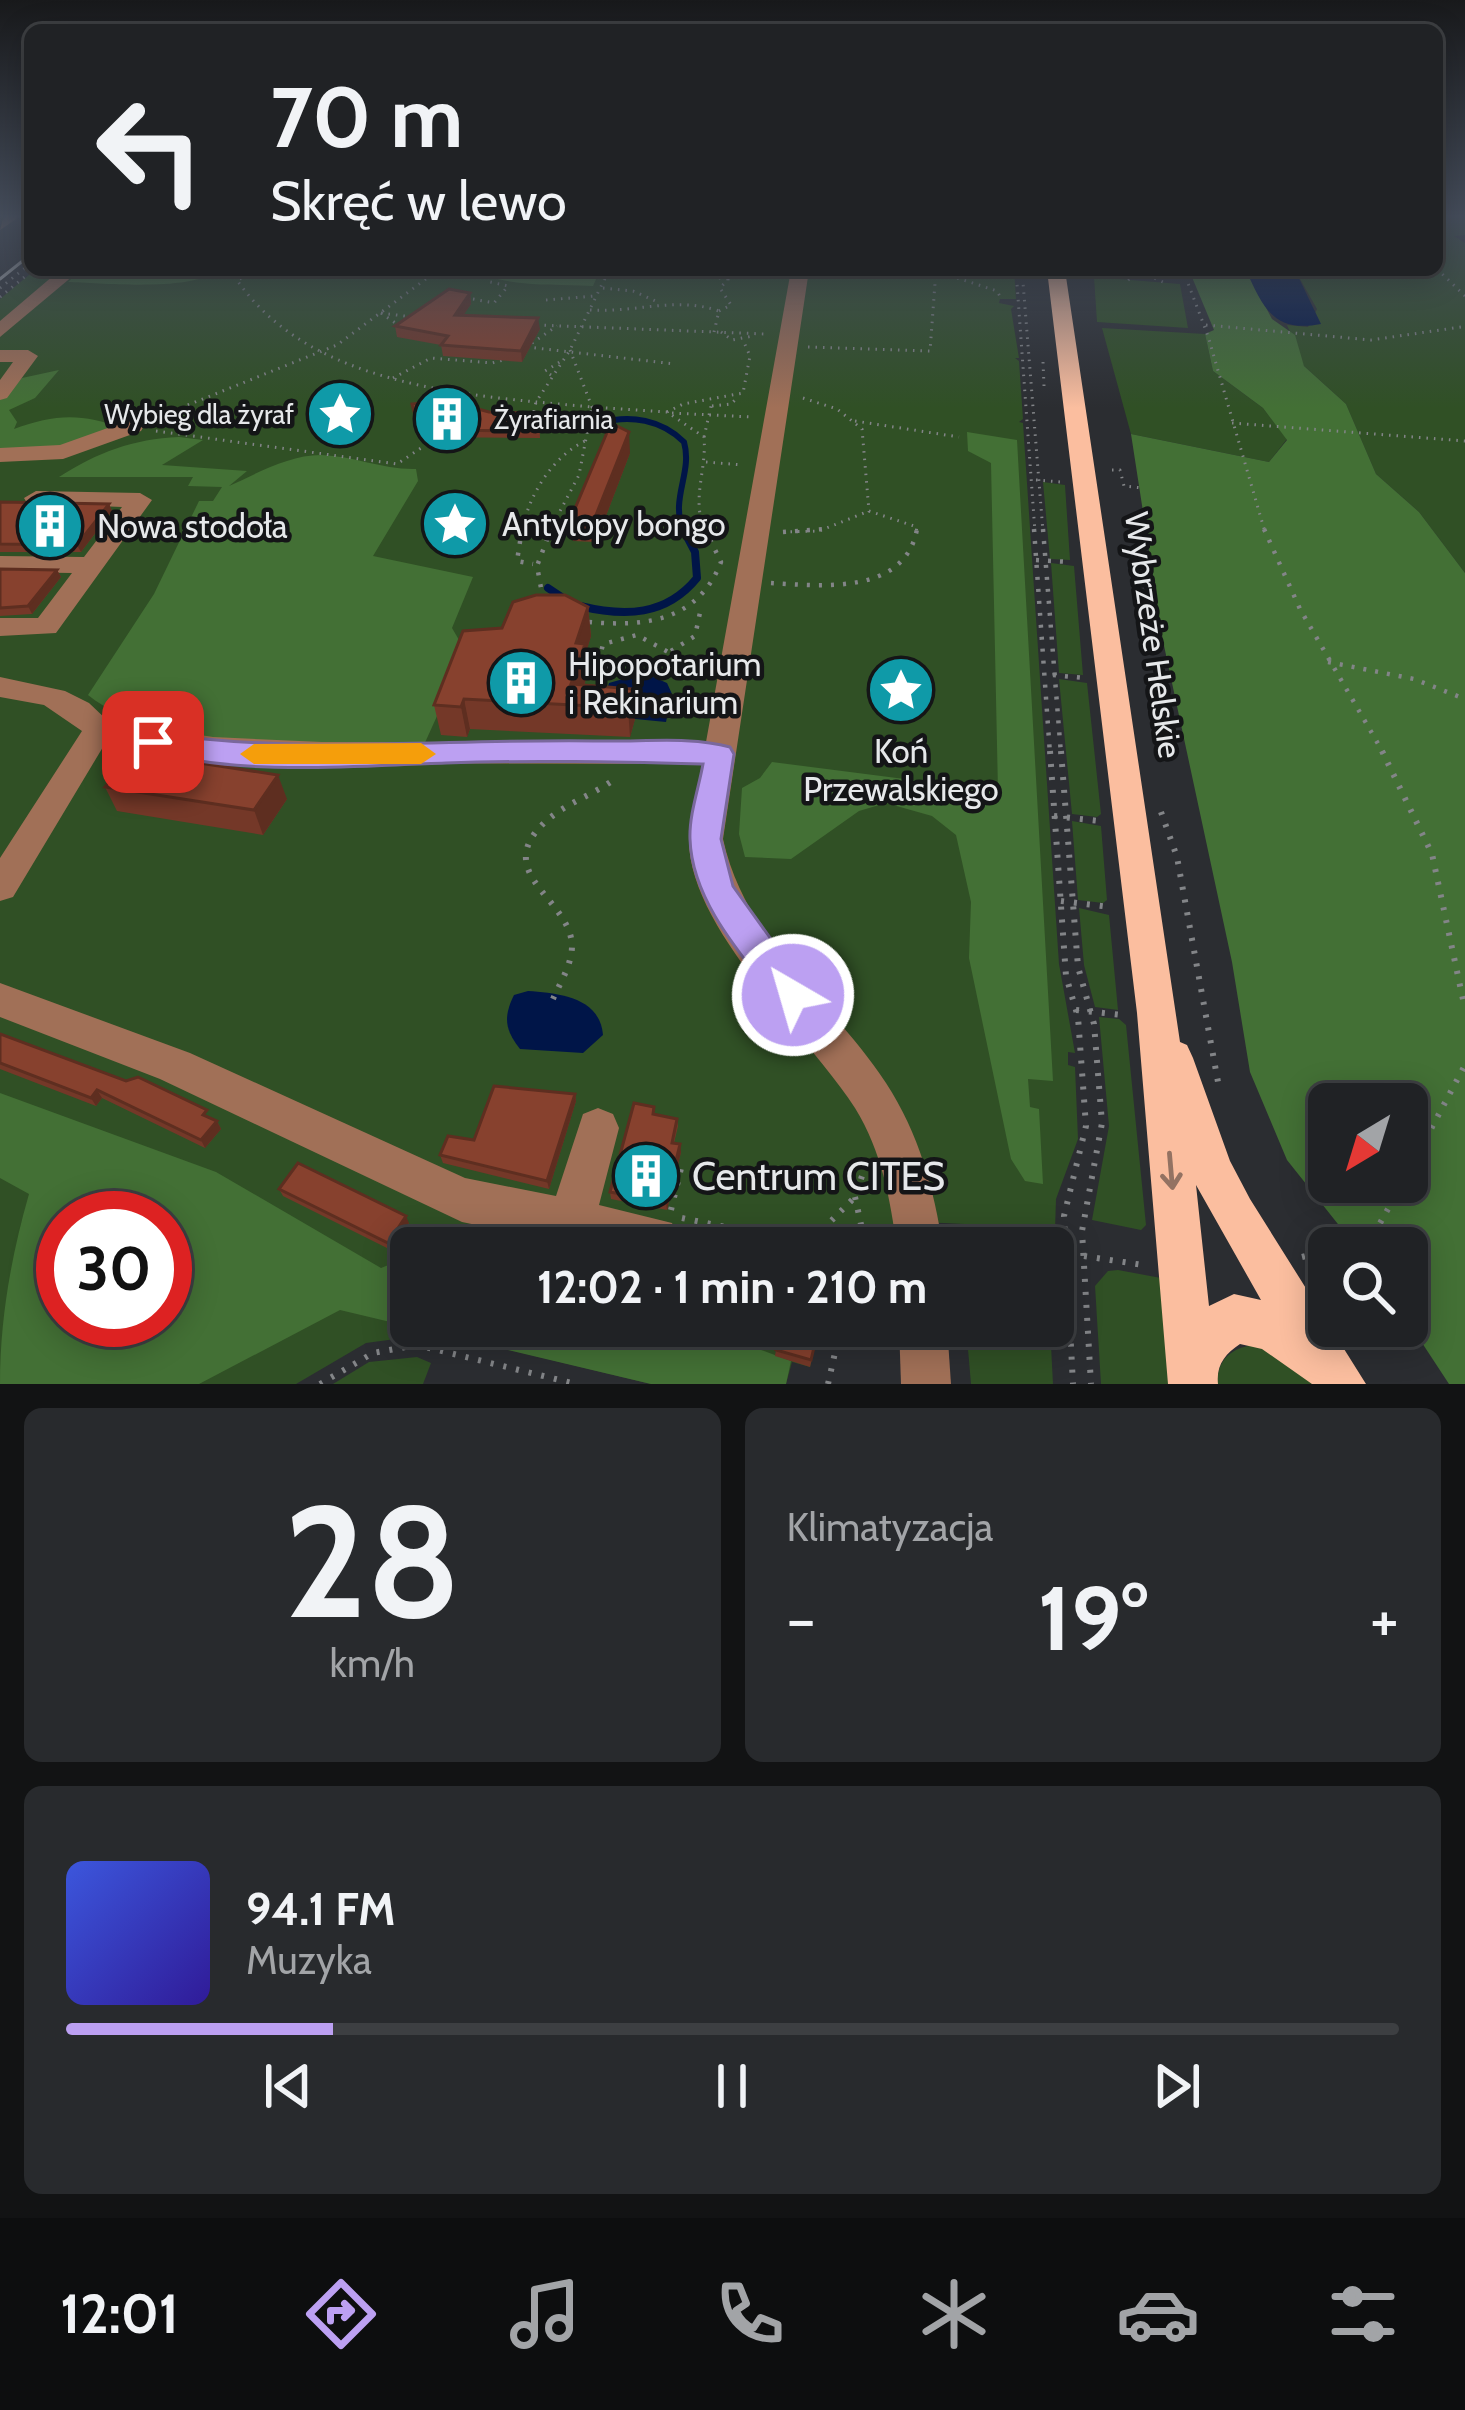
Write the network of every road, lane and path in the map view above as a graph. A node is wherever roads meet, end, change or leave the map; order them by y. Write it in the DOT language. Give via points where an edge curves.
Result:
graph roads {
  1 [pos="728,279"];
  2 [pos="59,280"];
  3 [pos="237,280"];
  4 [pos="426,280"];
  5 [pos="604,280"];
  6 [pos="798,280"];
  7 [pos="935,280"];
  8 [pos="962,280"];
  9 [pos="1019,280"];
  10 [pos="1057,280"];
  11 [pos="1158,280"];
  12 [pos="1188,280"];
  13 [pos="486,281"];
  14 [pos="1165,283"];
  15 [pos="600,288"];
  16 [pos="596,296"];
  17 [pos="1001,298"];
  18 [pos="473,299"];
  19 [pos="546,300"];
  20 [pos="660,303"];
  21 [pos="590,310"];
  22 [pos="719,311"];
  23 [pos="382,314"];
  24 [pos="418,318"];
  25 [pos="533,325"];
  26 [pos="1206,325"];
  27 [pos="556,326"];
  28 [pos="582,327"];
  29 [pos="1461,327"];
  30 [pos="409,329"];
  31 [pos="0,331"];
  32 [pos="718,332"];
  33 [pos="755,334"];
  34 [pos="743,340"];
  35 [pos="1025,344"];
  36 [pos="787,345"];
  37 [pos="527,346"];
  38 [pos="570,350"];
  39 [pos="321,352"];
  40 [pos="0,356"];
  41 [pos="563,360"];
  42 [pos="675,364"];
  43 [pos="553,376"];
  44 [pos="392,378"];
  45 [pos="1028,385"];
  46 [pos="1044,386"];
  47 [pos="1057,387"];
  48 [pos="0,394"];
  49 [pos="536,402"];
  50 [pos="712,404"];
  51 [pos="777,406"];
  52 [pos="592,407"];
  53 [pos="667,412"];
  54 [pos="708,415"];
  55 [pos="532,420"];
  56 [pos="855,421"];
  57 [pos="1232,422"];
  58 [pos="133,426"];
  59 [pos="704,437"];
  60 [pos="959,437"];
  61 [pos="433,440"];
  62 [pos="586,441"];
  63 [pos="1465,441"];
  64 [pos="0,455"];
  65 [pos="706,462"];
  66 [pos="766,466"];
  67 [pos="1112,470"];
  68 [pos="1035,480"];
  69 [pos="1066,482"];
  70 [pos="1142,488"];
  71 [pos="36,498"];
  72 [pos="869,511"];
  73 [pos="756,531"];
  74 [pos="1036,560"];
  75 [pos="1045,560"];
  76 [pos="1076,563"];
  77 [pos="0,564"];
  78 [pos="533,564"];
  79 [pos="91,565"];
  80 [pos="748,581"];
  81 [pos="552,608"];
  82 [pos="700,608"];
  83 [pos="578,620"];
  84 [pos="628,626"];
  85 [pos="0,627"];
  86 [pos="629,634"];
  87 [pos="668,652"];
  88 [pos="583,662"];
  89 [pos="598,662"];
  90 [pos="1328,662"];
  91 [pos="672,668"];
  92 [pos="1044,674"];
  93 [pos="1054,675"];
  94 [pos="732,676"];
  95 [pos="1089,679"];
  96 [pos="0,687"];
  97 [pos="1465,699"];
  98 [pos="98,730"];
  99 [pos="640,752"];
  100 [pos="720,754"];
  101 [pos="1160,806"];
  102 [pos="1054,816"];
  103 [pos="1066,817"];
  104 [pos="1105,821"];
  105 [pos="0,887"];
  106 [pos="1060,901"];
  107 [pos="1073,903"];
  108 [pos="1115,908"];
  109 [pos="553,999"];
  110 [pos="0,1000"];
  111 [pos="1465,1009"];
  112 [pos="1076,1010"];
  113 [pos="1090,1011"];
  114 [pos="1142,1014"];
  115 [pos="1465,1065"];
  116 [pos="1219,1087"];
  117 [pos="598,1128"];
  118 [pos="1428,1135"];
  119 [pos="683,1160"];
  120 [pos="571,1222"];
  121 [pos="670,1224"];
  122 [pos="705,1227"];
  123 [pos="825,1227"];
  124 [pos="862,1227"];
  125 [pos="917,1227"];
  126 [pos="1064,1227"];
  127 [pos="1084,1256"];
  128 [pos="1308,1257"];
  129 [pos="1305,1258"];
  130 [pos="1160,1268"];
  131 [pos="836,1347"];
  132 [pos="924,1347"];
  133 [pos="1070,1347"];
  134 [pos="1192,1377"];
  135 [pos="1338,1380"];
  136 [pos="320,1384"];
  137 [pos="576,1384"];
  138 [pos="828,1384"];
  139 [pos="926,1384"];
  140 [pos="1073,1384"];
  141 [pos="1091,1384"];
  1 -- 22 [label="path" via="720,288 731,305"];
  2 -- 31 [label="street"];
  3 -- 39 [label="path" via="260,313"];
  4 -- 23 [label="path"];
  5 -- 15 [label="path"];
  6 -- 36 [label="street"];
  7 -- 36 [label="path" via="930,351"];
  8 -- 17 [label="path"];
  9 -- 35 [label="path"];
  10 -- 114 [label="main road, Wybrzeże Helskie"];
  11 -- 14 [label="path"];
  12 -- 26 [label="path"];
  13 -- 18 [label="path" via="508,286 494,303"];
  15 -- 16 [label="path"];
  15 -- 20 [label="path"];
  16 -- 19 [label="path"];
  16 -- 21 [label="path"];
  20 -- 21 [label="path" via="636,312"];
  20 -- 22 [label="path"];
  21 -- 28 [label="path"];
  22 -- 32 [label="path"];
  23 -- 24 [label="path"];
  23 -- 30 [label="path"];
  23 -- 39 [label="path"];
  25 -- 27 [label="path"];
  26 -- 29 [label="path" via="1370,340"];
  26 -- 57 [label="path"];
  27 -- 28 [label="path"];
  27 -- 37 [label="path"];
  28 -- 32 [label="path"];
  28 -- 38 [label="path"];
  32 -- 33 [label="path"];
  32 -- 34 [label="path"];
  33 -- 34 [label="path"];
  33 -- 36 [label="path" via="775,334"];
  34 -- 50 [label="path" via="750,356 745,388 730,404"];
  35 -- 45 [label="path"];
  35 -- 46 [label="path" via="1041,345"];
  36 -- 51 [label="street"];
  37 -- 38 [label="path"];
  37 -- 44 [label="path" via="492,363 431,358"];
  38 -- 41 [label="path"];
  38 -- 42 [label="path"];
  38 -- 52 [label="path"];
  39 -- 44 [label="path"];
  39 -- 58 [label="path"];
  40 -- 48 [label="street" via="28,356"];
  41 -- 43 [label="path"];
  41 -- 43 [label="path" via="544,371"];
  43 -- 49 [label="path"];
  44 -- 49 [label="path"];
  45 -- 46 [label="path"];
  45 -- 68 [label="path"];
  46 -- 47 [label="path"];
  49 -- 52 [label="path"];
  49 -- 55 [label="path"];
  50 -- 53 [label="path" via="685,402"];
  50 -- 54 [label="path"];
  51 -- 54 [label="path"];
  51 -- 56 [label="path" via="837,409"];
  51 -- 66 [label="street"];
  52 -- 53 [label="path"];
  52 -- 62 [label="path"];
  53 -- 54 [label="path"];
  53 -- 59 [label="path"];
  54 -- 59 [label="path"];
  56 -- 60 [label="path"];
  56 -- 72 [label="path"];
  57 -- 63 [label="path"];
  57 -- 90 [label="path" via="1267,539"];
  58 -- 61 [label="path" via="383,464 403,462"];
  58 -- 64 [label="street" via="63,452"];
  59 -- 65 [label="path"];
  62 -- 78 [label="path" via="578,477"];
  62 -- 78 [label="path" via="562,452 525,512 517,561"];
  65 -- 66 [label="path"];
  65 -- 84 [label="path" via="695,509 721,562 716,582 695,607"];
  66 -- 73 [label="street"];
  67 -- 70 [label="path" via="1120,470 1124,486"];
  68 -- 69 [label="path"];
  68 -- 74 [label="path"];
  68 -- 75 [label="path"];
  71 -- 79 [label="street" via="140,500"];
  72 -- 73 [label="path" via="819,530"];
  72 -- 80 [label="path" via="917,527 914,552 879,577 835,586"];
  73 -- 80 [label="street"];
  74 -- 75 [label="path"];
  74 -- 92 [label="path"];
  75 -- 76 [label="path"];
  75 -- 93 [label="path"];
  77 -- 79 [label="street"];
  78 -- 81 [label="path" via="534,582"];
  79 -- 85 [label="street" via="46,627"];
  80 -- 94 [label="street"];
  82 -- 87 [label="path" via="696,638"];
  83 -- 84 [label="path"];
  84 -- 86 [label="path"];
  86 -- 87 [label="path"];
  86 -- 89 [label="path" via="603,644"];
  87 -- 91 [label="path"];
  88 -- 89 [label="path"];
  89 -- 91 [label="path" via="613,671"];
  90 -- 97 [label="path"];
  90 -- 111 [label="path" via="1430,848"];
  91 -- 94 [label="path"];
  92 -- 93 [label="path"];
  92 -- 102 [label="path"];
  93 -- 95 [label="path"];
  93 -- 103 [label="path"];
  94 -- 100 [label="street"];
  96 -- 98 [label="street" via="61,698"];
  98 -- 99 [label="street" via="220,753 290,756"];
  98 -- 105 [label="street"];
  99 -- 100 [label="street"];
  99 -- 109 [label="path" via="610,784 538,830 526,856 529,877 564,919 572,945"];
  100 -- 125 [label="street" via="706,839 718,889 875,1102 896,1142"];
  101 -- 116 [label="path" via="1177,857"];
  102 -- 103 [label="path"];
  102 -- 106 [label="path"];
  103 -- 104 [label="path"];
  103 -- 107 [label="path"];
  106 -- 107 [label="path"];
  106 -- 112 [label="path"];
  107 -- 108 [label="path"];
  107 -- 113 [label="path"];
  110 -- 120 [label="street" via="175,1066 422,1185"];
  112 -- 113 [label="path"];
  112 -- 126 [label="path" via="1086,1126"];
  113 -- 114 [label="path"];
  113 -- 127 [label="path" via="1102,1123 1084,1208"];
  114 -- 134 [label="main road, Wybrzeże Helskie, one-way"];
  114 -- 135 [label="main road, Wybrzeże Helskie" via="1211,1168"];
  115 -- 118 [label="path"];
  117 -- 120 [label="street"];
  119 -- 121 [label="path"];
  120 -- 121 [label="street"];
  121 -- 122 [label="path"];
  123 -- 124 [label="path" via="855,1197"];
  127 -- 130 [label="path"];
  127 -- 141 [label="path"];
  128 -- 129 [label="path"];
  131 -- 138 [label="path"];
  132 -- 139 [label="street"];
  133 -- 140 [label="path"];
  134 -- 135 [label="main road" via="1209,1336 1234,1318 1274,1328"];
  136 -- 137 [label="path" via="374,1353 417,1345"];
}
